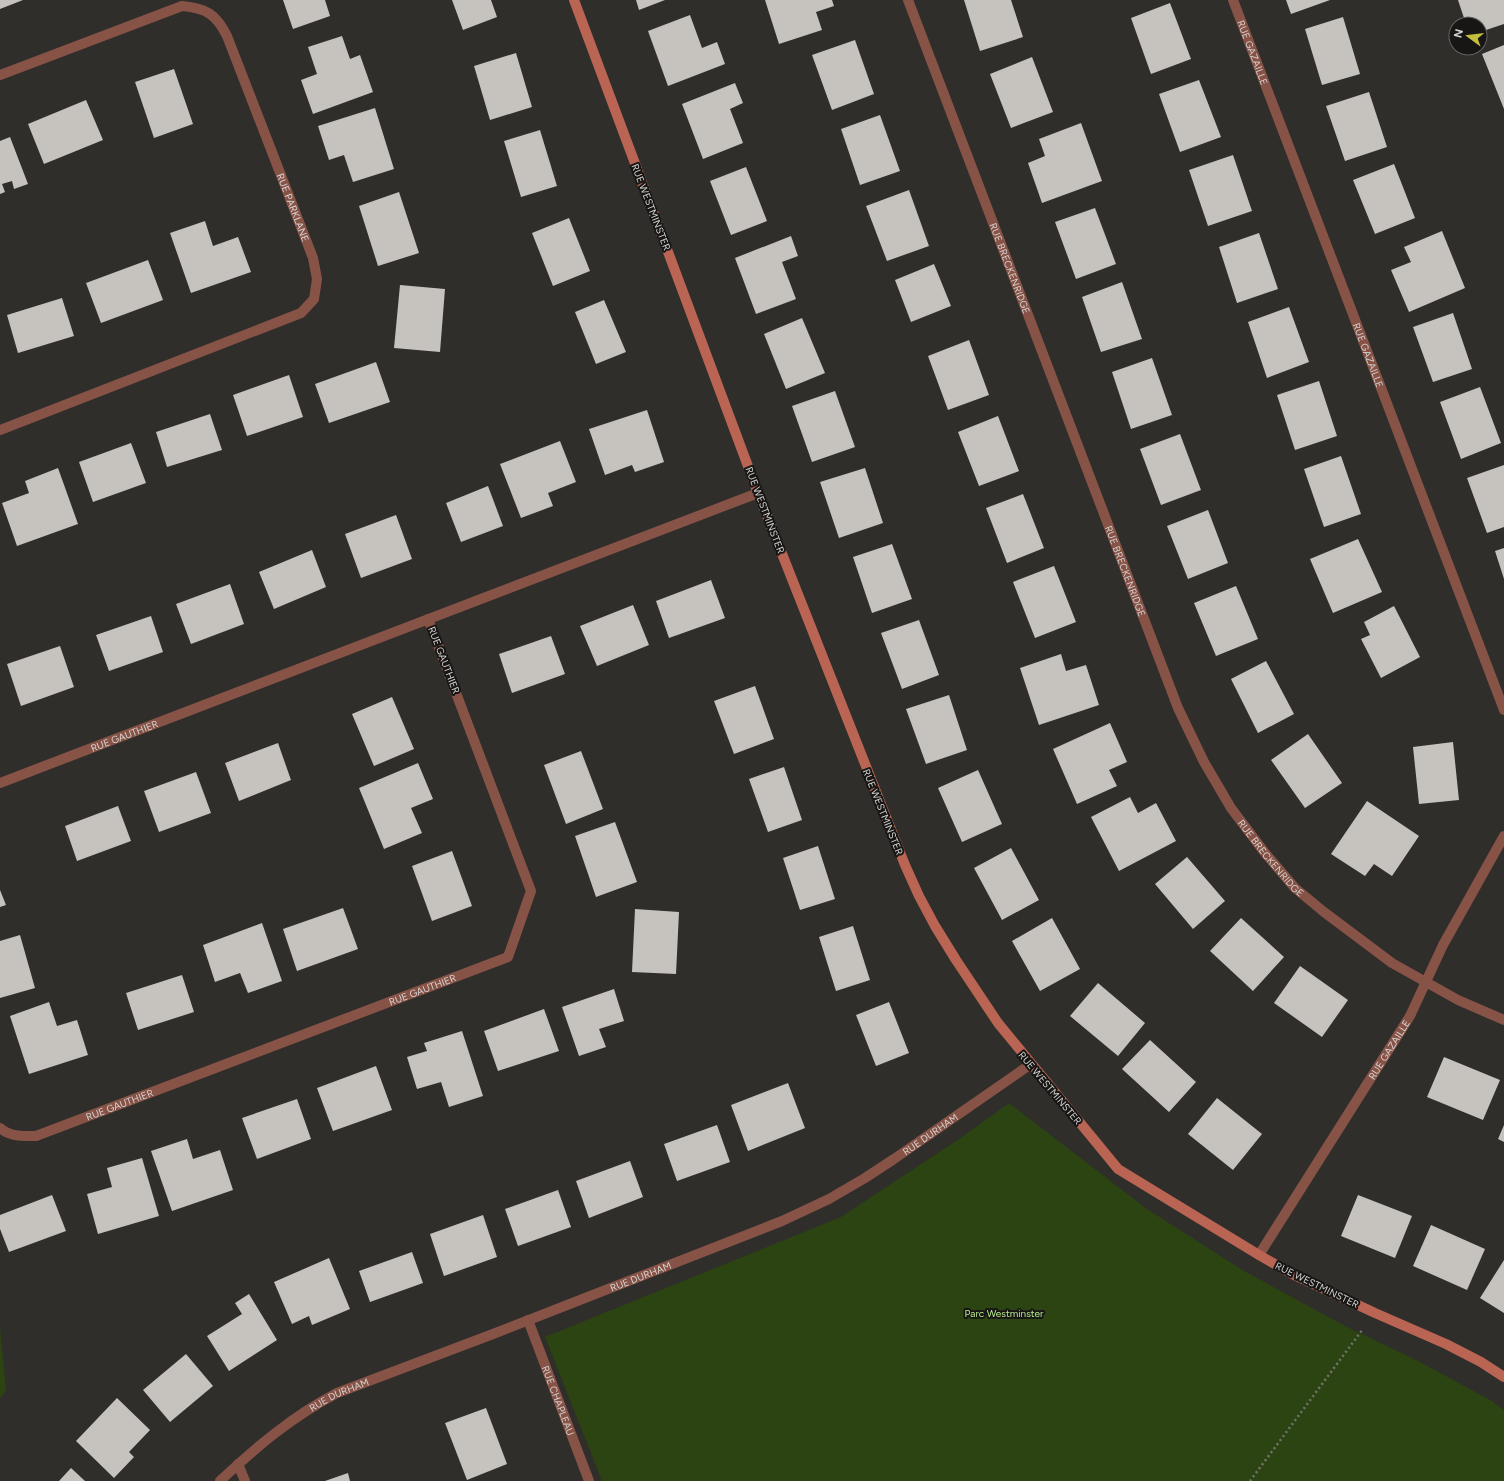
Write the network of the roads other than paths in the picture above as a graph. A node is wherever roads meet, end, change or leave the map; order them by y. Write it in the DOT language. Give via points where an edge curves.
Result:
graph roads {
  1 [pos="574,0"];
  2 [pos="908,0"];
  3 [pos="1233,0"];
  4 [pos="0,75"];
  5 [pos="0,430"];
  6 [pos="758,493"];
  7 [pos="428,619"];
  8 [pos="1504,710"];
  9 [pos="0,783"];
  10 [pos="1504,836"];
  11 [pos="1426,982"];
  12 [pos="1504,1020"];
  13 [pos="1030,1064"];
  14 [pos="0,1128"];
  15 [pos="1259,1256"];
  16 [pos="528,1320"];
  17 [pos="1504,1377"];
  18 [pos="238,1464"];
  19 [pos="220,1481"];
  20 [pos="245,1481"];
  21 [pos="589,1481"];
  1 -- 6 [label="street, RUE WESTMINSTER"];
  2 -- 11 [label="street, RUE BRECKENRIDGE" via="1178,708 1204,762 1231,808 1295,888 1392,963"];
  3 -- 8 [label="street, RUE GAZAILLE"];
  4 -- 5 [label="street, RUE PARKLANE" via="182,6 197,7 210,13 220,22 227,36 312,258 317,279 314,299 301,313"];
  6 -- 7 [label="street, RUE GAUTHIER"];
  6 -- 13 [label="street, RUE WESTMINSTER" via="904,865 956,960 998,1023"];
  7 -- 9 [label="street, RUE GAUTHIER"];
  7 -- 14 [label="street, RUE GAUTHIER" via="531,891 508,957 36,1136 19,1136"];
  10 -- 11 [label="street, RUE GAZAILLE" via="1443,945"];
  11 -- 12 [label="street, RUE BRECKENRIDGE" via="1458,1000"];
  11 -- 15 [label="street, RUE GAZAILLE" via="1410,1016"];
  13 -- 15 [label="street, RUE WESTMINSTER" via="1118,1169"];
  13 -- 16 [label="street, RUE DURHAM" via="894,1160 829,1199 782,1221"];
  15 -- 17 [label="street, RUE WESTMINSTER" via="1292,1274 1446,1344"];
  16 -- 18 [label="street, RUE DURHAM" via="337,1393 295,1417"];
  16 -- 21 [label="street, RUE CHAPLEAU"];
  18 -- 19 [label="street, RUE DURHAM"];
  18 -- 20 [label="street"];
}
